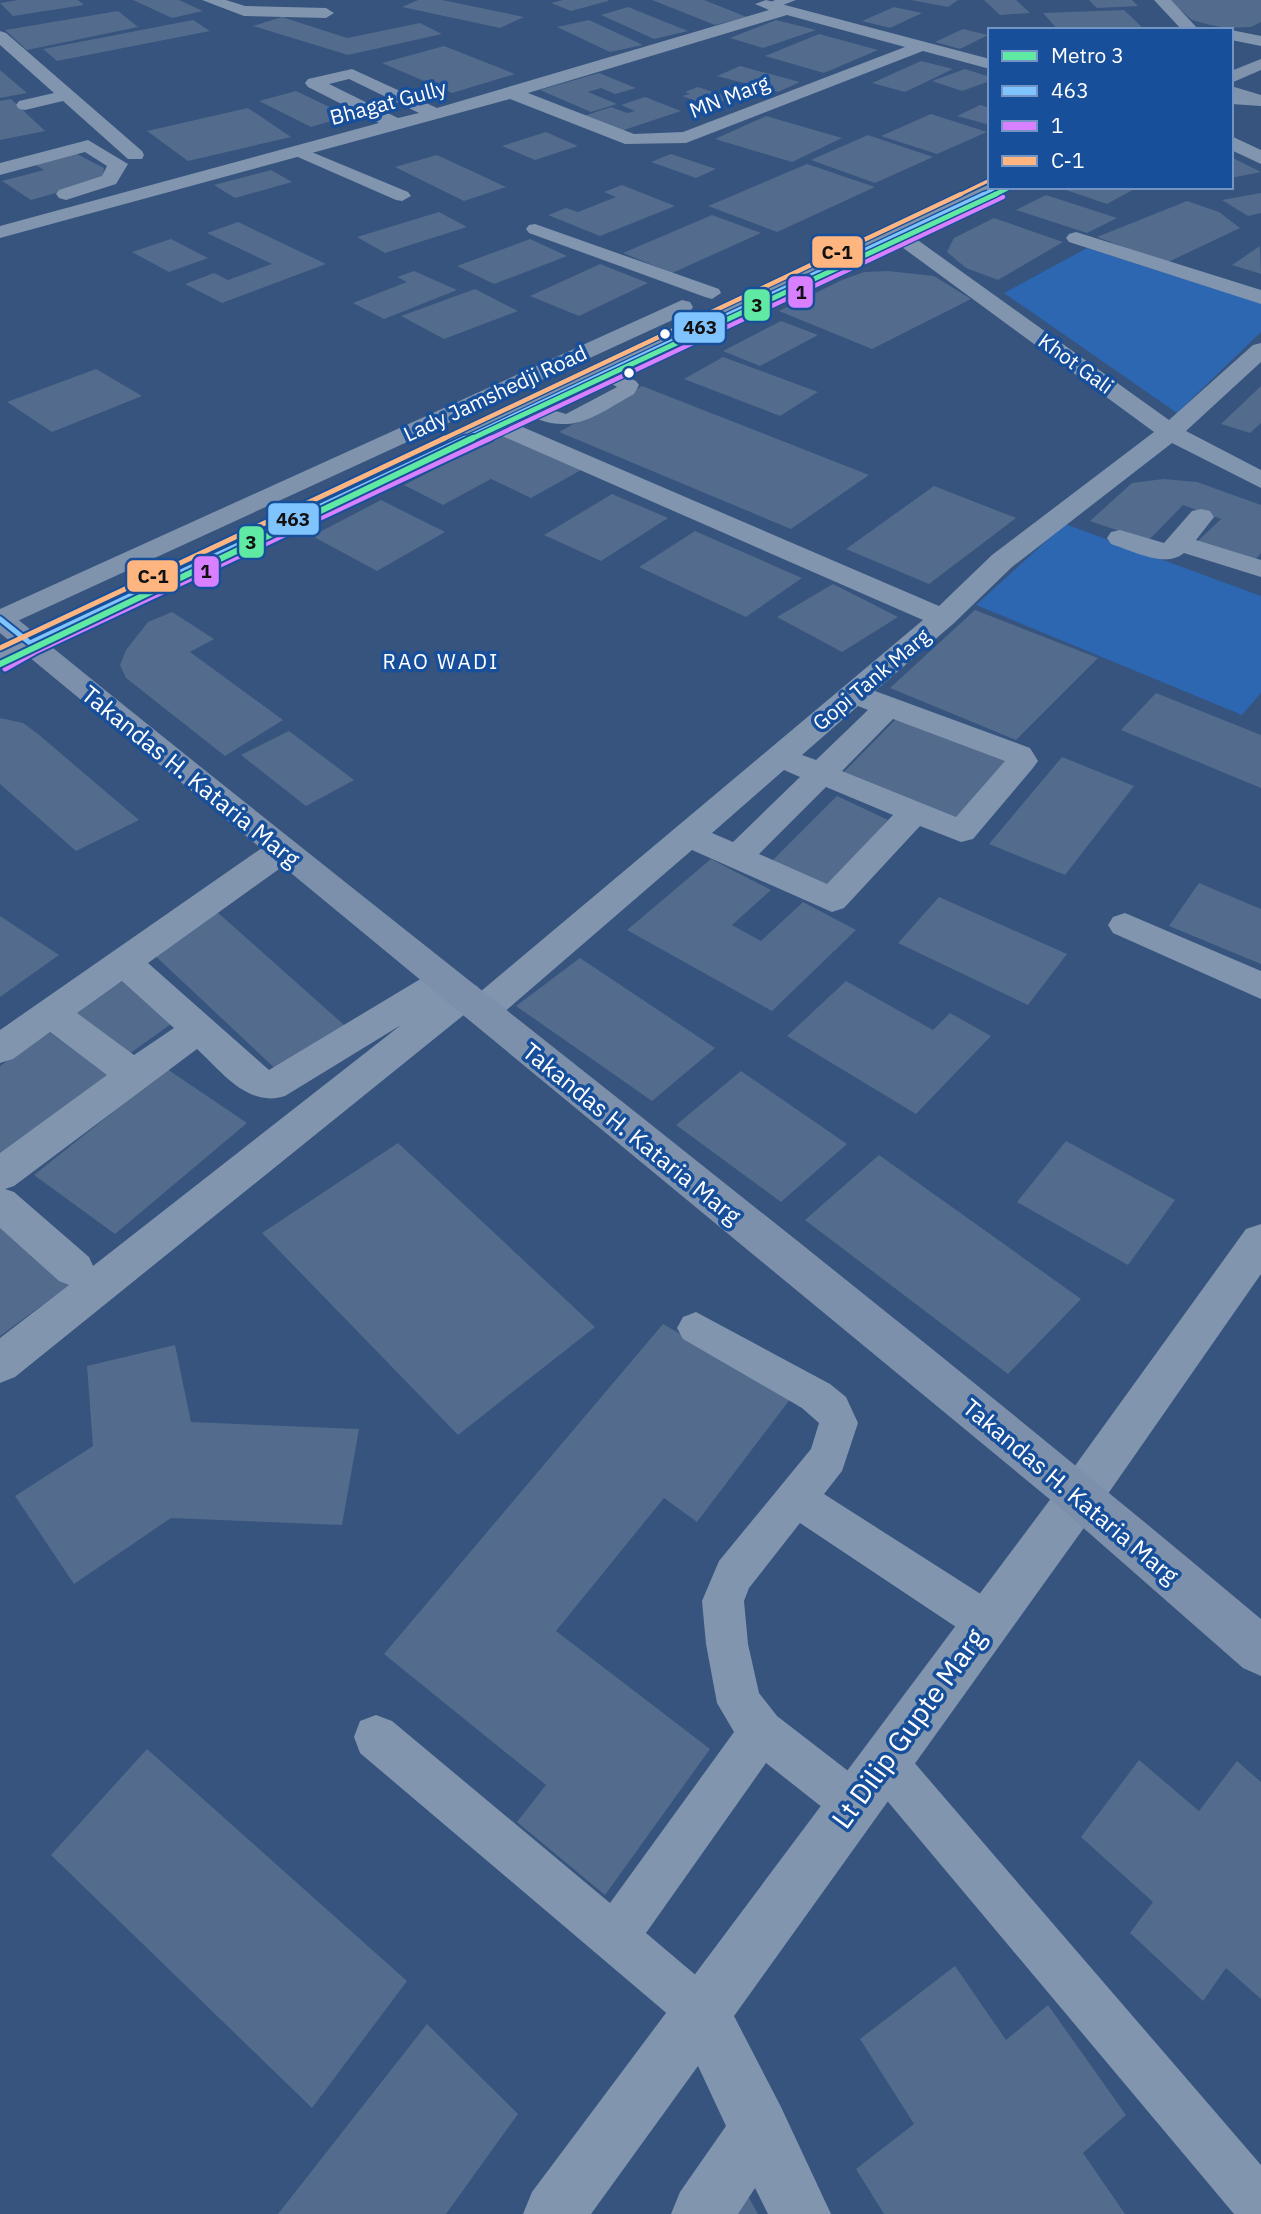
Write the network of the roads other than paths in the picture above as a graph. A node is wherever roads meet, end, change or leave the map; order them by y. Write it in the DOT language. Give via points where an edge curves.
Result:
graph roads {
  1 [pos="209,0"];
  2 [pos="748,0"];
  3 [pos="1162,0"];
  4 [pos="782,5"];
  5 [pos="326,13"];
  6 [pos="1194,28"];
  7 [pos="1233,35"];
  8 [pos="0,36"];
  9 [pos="1261,42"];
  10 [pos="922,46"];
  11 [pos="1233,55"];
  12 [pos="988,63"];
  13 [pos="1261,64"];
  14 [pos="1233,77"];
  15 [pos="1233,92"];
  16 [pos="511,93"];
  17 [pos="68,95"];
  18 [pos="1233,99"];
  19 [pos="1261,101"];
  20 [pos="416,104"];
  21 [pos="434,113"];
  22 [pos="377,115"];
  23 [pos="399,123"];
  24 [pos="66,128"];
  25 [pos="106,129"];
  26 [pos="429,135"];
  27 [pos="1244,135"];
  28 [pos="297,151"];
  29 [pos="0,156"];
  30 [pos="1261,158"];
  31 [pos="988,167"];
  32 [pos="0,169"];
  33 [pos="170,185"];
  34 [pos="995,189"];
  35 [pos="402,196"];
  36 [pos="29,204"];
  37 [pos="0,212"];
  38 [pos="51,218"];
  39 [pos="535,229"];
  40 [pos="0,232"];
  41 [pos="898,235"];
  42 [pos="1076,238"];
  43 [pos="712,293"];
  44 [pos="1261,297"];
  45 [pos="1261,350"];
  46 [pos="495,424"];
  47 [pos="1170,432"];
  48 [pos="1261,480"];
  49 [pos="1201,517"];
  50 [pos="1120,538"];
  51 [pos="1179,543"];
  52 [pos="1261,569"];
  53 [pos="943,618"];
  54 [pos="6,632"];
  55 [pos="853,694"];
  56 [pos="888,707"];
  57 [pos="780,757"];
  58 [pos="821,774"];
  59 [pos="914,813"];
  60 [pos="688,835"];
  61 [pos="281,850"];
  62 [pos="736,858"];
  63 [pos="1125,925"];
  64 [pos="123,961"];
  65 [pos="1261,986"];
  66 [pos="463,995"];
  67 [pos="50,1013"];
  68 [pos="198,1029"];
  69 [pos="0,1049"];
  70 [pos="134,1075"];
  71 [pos="0,1175"];
  72 [pos="0,1204"];
  73 [pos="1261,1241"];
  74 [pos="74,1269"];
  75 [pos="696,1328"];
  76 [pos="0,1364"];
  77 [pos="1080,1496"];
  78 [pos="796,1498"];
  79 [pos="986,1622"];
  80 [pos="1261,1651"];
  81 [pos="761,1732"];
  82 [pos="376,1737"];
  83 [pos="884,1762"];
  84 [pos="853,1803"];
  85 [pos="614,1937"];
  86 [pos="701,2011"];
  87 [pos="760,2128"];
  88 [pos="1261,2205"];
  89 [pos="554,2214"];
  90 [pos="702,2214"];
  91 [pos="800,2214"];
  1 -- 5 [label="street" via="244,11"];
  2 -- 4 [label="street"];
  3 -- 6 [label="street"];
  4 -- 10 [label="street"];
  4 -- 16 [label="street, Bhagat Gully"];
  7 -- 9 [label="street"];
  8 -- 17 [label="street"];
  9 -- 11 [label="main road"];
  10 -- 12 [label="street"];
  10 -- 16 [label="street, MN Marg" via="686,137 632,140"];
  13 -- 14 [label="main road"];
  15 -- 19 [label="main road"];
  16 -- 21 [label="street, Bhagat Gully"];
  17 -- 24 [label="street" via="30,104"];
  17 -- 25 [label="street"];
  18 -- 19 [label="street"];
  20 -- 21 [label="street"];
  20 -- 22 [label="street"];
  20 -- 22 [label="street" via="349,74 314,83"];
  21 -- 23 [label="street, Bhagat Gully"];
  22 -- 23 [label="street"];
  23 -- 26 [label="street"];
  23 -- 28 [label="street, Bhagat Gully"];
  24 -- 25 [label="street"];
  24 -- 29 [label="street"];
  25 -- 33 [label="street"];
  27 -- 30 [label="street"];
  28 -- 33 [label="street, Bhagat Gully"];
  28 -- 35 [label="lane"];
  31 -- 43 [label="main road, Lady Jamshedji Road"];
  32 -- 36 [label="street" via="88,146 118,164 102,184"];
  33 -- 38 [label="street, Bhagat Gully"];
  34 -- 41 [label="main road, Lady Jamshedji Road"];
  36 -- 37 [label="street"];
  36 -- 38 [label="street"];
  38 -- 40 [label="street, Bhagat Gully"];
  39 -- 43 [label="lane"];
  41 -- 46 [label="main road, Lady Jamshedji Road"];
  41 -- 47 [label="street, Khot Gali"];
  42 -- 44 [label="street"];
  43 -- 54 [label="main road, Lady Jamshedji Road"];
  45 -- 47 [label="street, Gopi Tank Marg"];
  46 -- 53 [label="street"];
  46 -- 54 [label="main road, Lady Jamshedji Road"];
  47 -- 48 [label="street, Khot Gali"];
  47 -- 53 [label="street, Gopi Tank Marg" via="1002,561"];
  49 -- 51 [label="street"];
  50 -- 51 [label="street" via="1160,551 1171,551"];
  51 -- 52 [label="street"];
  53 -- 55 [label="street, Gopi Tank Marg"];
  54 -- 61 [label="main road, Takandas H. Kataria Marg"];
  55 -- 56 [label="street"];
  55 -- 57 [label="street, Gopi Tank Marg"];
  56 -- 58 [label="street"];
  56 -- 59 [label="street" via="1019,755 1022,761 961,831"];
  57 -- 58 [label="street"];
  57 -- 60 [label="street, Gopi Tank Marg"];
  58 -- 59 [label="street"];
  58 -- 62 [label="street"];
  59 -- 62 [label="street" via="832,900"];
  60 -- 62 [label="street"];
  60 -- 66 [label="street, Gopi Tank Marg"];
  61 -- 64 [label="street"];
  61 -- 66 [label="main road, Takandas H. Kataria Marg"];
  63 -- 65 [label="street"];
  64 -- 67 [label="street"];
  64 -- 68 [label="street"];
  66 -- 68 [label="street" via="272,1086 261,1084"];
  66 -- 76 [label="street"];
  66 -- 77 [label="main road, Takandas H. Kataria Marg"];
  67 -- 69 [label="street"];
  67 -- 70 [label="street"];
  68 -- 70 [label="street"];
  70 -- 71 [label="street"];
  72 -- 74 [label="street"];
  73 -- 77 [label="street, Lt Dilip Gupte Marg"];
  75 -- 78 [label="lane" via="832,1409 839,1423 836,1440 828,1458"];
  77 -- 79 [label="street, Lt Dilip Gupte Marg"];
  77 -- 80 [label="main road, Takandas H. Kataria Marg"];
  78 -- 79 [label="lane"];
  78 -- 81 [label="lane" via="734,1575 723,1601 739,1703"];
  79 -- 83 [label="street, Lt Dilip Gupte Marg"];
  81 -- 84 [label="lane"];
  81 -- 85 [label="lane"];
  82 -- 85 [label="lane"];
  83 -- 84 [label="street, Lt Dilip Gupte Marg"];
  83 -- 88 [label="lane"];
  84 -- 86 [label="street, Lt Dilip Gupte Marg"];
  85 -- 86 [label="lane"];
  86 -- 87 [label="street"];
  86 -- 89 [label="street, Lt Dilip Gupte Marg"];
  87 -- 90 [label="street"];
  87 -- 91 [label="street"];
}
